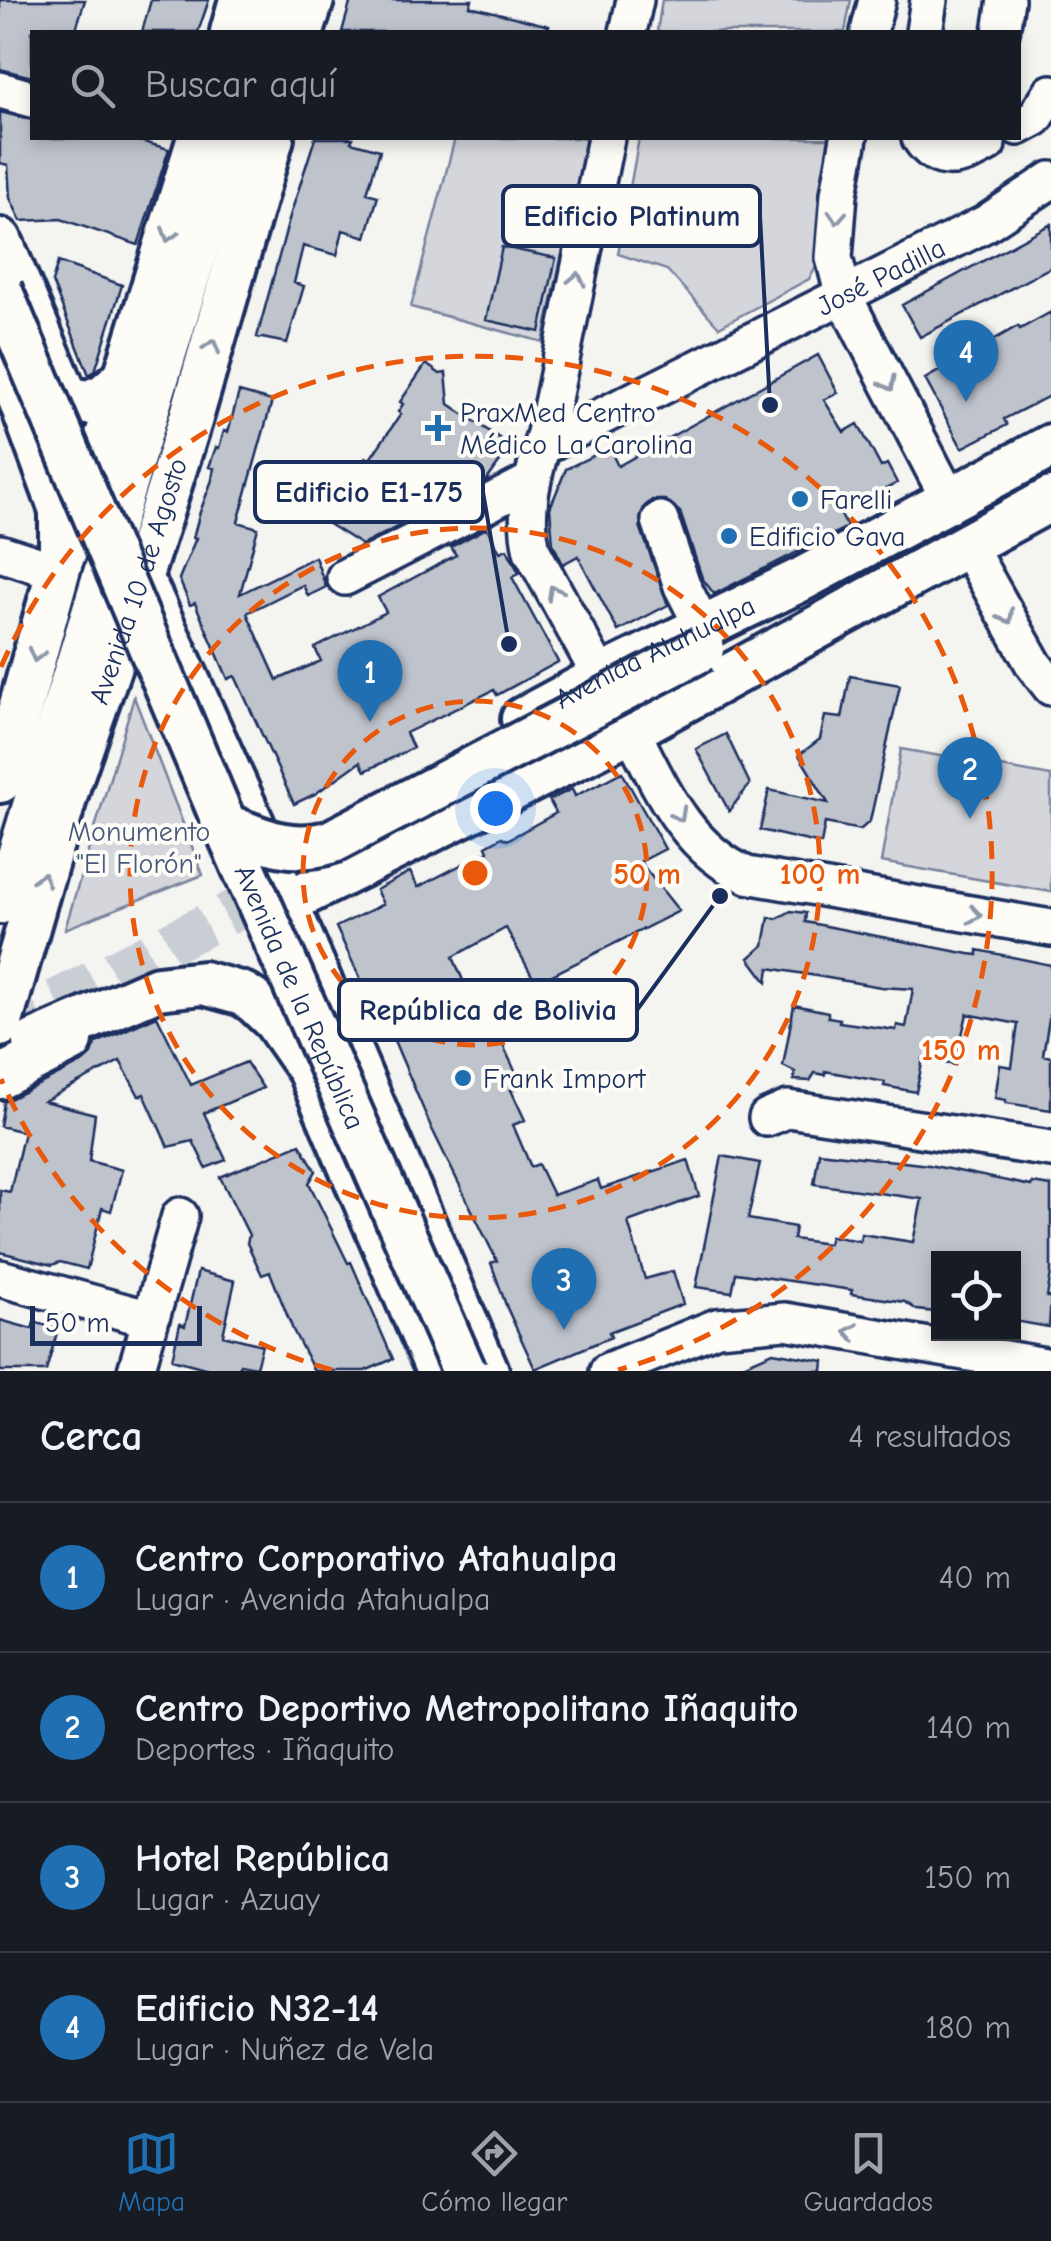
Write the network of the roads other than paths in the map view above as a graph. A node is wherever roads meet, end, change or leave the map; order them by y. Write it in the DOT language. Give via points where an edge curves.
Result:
graph roads {
  1 [pos="241,0"];
  2 [pos="276,0"];
  3 [pos="312,0"];
  4 [pos="634,0"];
  5 [pos="877,0"];
  6 [pos="929,0"];
  7 [pos="1006,0"];
  8 [pos="233,30"];
  9 [pos="267,30"];
  10 [pos="303,30"];
  11 [pos="628,30"];
  12 [pos="870,30"];
  13 [pos="924,30"];
  14 [pos="1002,30"];
  15 [pos="0,90"];
  16 [pos="1051,93"];
  17 [pos="30,98"];
  18 [pos="1021,125"];
  19 [pos="203,140"];
  20 [pos="203,140"];
  21 [pos="271,140"];
  22 [pos="606,140"];
  23 [pos="848,140"];
  24 [pos="922,140"];
  25 [pos="991,140"];
  26 [pos="1051,180"];
  27 [pos="0,240"];
  28 [pos="0,290"];
  29 [pos="844,297"];
  30 [pos="0,345"];
  31 [pos="124,378"];
  32 [pos="64,391"];
  33 [pos="22,405"];
  34 [pos="543,446"];
  35 [pos="1051,446"];
  36 [pos="1051,455"];
  37 [pos="532,481"];
  38 [pos="1051,499"];
  39 [pos="950,500"];
  40 [pos="660,520"];
  41 [pos="966,545"];
  42 [pos="0,553"];
  43 [pos="60,567"];
  44 [pos="142,576"];
  45 [pos="345,577"];
  46 [pos="786,642"];
  47 [pos="707,644"];
  48 [pos="601,677"];
  49 [pos="1051,686"];
  50 [pos="631,730"];
  51 [pos="5,745"];
  52 [pos="239,825"];
  53 [pos="323,866"];
  54 [pos="286,902"];
  55 [pos="0,906"];
  56 [pos="1051,928"];
  57 [pos="17,1034"];
  58 [pos="309,1070"];
  59 [pos="0,1077"];
  60 [pos="767,1118"];
  61 [pos="388,1140"];
  62 [pos="341,1145"];
  63 [pos="1051,1148"];
  64 [pos="418,1210"];
  65 [pos="180,1216"];
  66 [pos="371,1219"];
  67 [pos="0,1278"];
  68 [pos="150,1320"];
  69 [pos="1051,1367"];
  70 [pos="136,1371"];
  71 [pos="438,1371"];
  72 [pos="464,1371"];
  73 [pos="487,1371"];
  74 [pos="608,1371"];
  1 -- 8 [label="main road"];
  2 -- 9 [label="street"];
  3 -- 10 [label="main road"];
  4 -- 11 [label="street"];
  5 -- 12 [label="street"];
  6 -- 13 [label="street"];
  7 -- 14 [label="street"];
  15 -- 17 [label="street"];
  16 -- 18 [label="street"];
  19 -- 31 [label="main road, one-way"];
  20 -- 55 [label="street"];
  44 -- 21 [label="main road, Avenida 10 de Agosto, one-way"];
  34 -- 22 [label="street, one-way" via="543,392"];
  23 -- 29 [label="street, one-way" via="834,258"];
  24 -- 25 [label="street" via="932,154 946,158"];
  26 -- 29 [label="street, José Padilla" via="984,224"];
  27 -- 32 [label="main road"];
  28 -- 52 [label="main road, Avenida de la República, bridge"];
  29 -- 34 [label="street, José Padilla"];
  29 -- 39 [label="street, one-way"];
  30 -- 33 [label="main road"];
  31 -- 32 [label="main road" via="86,403"];
  31 -- 43 [label="main road"];
  32 -- 33 [label="main road"];
  33 -- 43 [label="main road" via="61,510"];
  34 -- 37 [label="street"];
  35 -- 39 [label="main road"];
  36 -- 47 [label="main road" via="1022,483"];
  37 -- 45 [label="street"];
  48 -- 37 [label="street, one-way" via="532,551 526,529"];
  38 -- 41 [label="main road, Avenida Atahualpa"];
  39 -- 47 [label="main road" via="804,578"];
  40 -- 47 [label="street"];
  41 -- 46 [label="main road, Avenida Atahualpa"];
  41 -- 49 [label="street, one-way"];
  42 -- 43 [label="street"];
  43 -- 51 [label="main road, one-way"];
  44 -- 52 [label="main road, Avenida de la República"];
  57 -- 44 [label="main road, Avenida 10 de Agosto, one-way" via="69,784"];
  46 -- 47 [label="main road"];
  46 -- 50 [label="main road, Avenida Atahualpa"];
  47 -- 48 [label="main road, Avenida Atahualpa"];
  47 -- 52 [label="main road, bridge" via="315,848 277,846"];
  47 -- 53 [label="main road, Avenida Atahualpa"];
  48 -- 52 [label="main road, Avenida Atahualpa" via="320,829 288,836"];
  50 -- 54 [label="main road, Avenida Atahualpa"];
  50 -- 56 [label="street, one-way" via="688,831 723,865 746,875"];
  52 -- 54 [label="main road, Avenida de la República"];
  52 -- 72 [label="main road, Avenida de la República, bridge"];
  54 -- 61 [label="main road, Avenida de la República"];
  57 -- 58 [label="main road" via="158,988 202,984 243,994 267,1011"];
  58 -- 59 [label="main road" via="238,1016 184,1001 148,1005"];
  58 -- 62 [label="main road"];
  60 -- 63 [label="street" via="788,1108"];
  61 -- 62 [label="main road" via="383,1162 366,1169"];
  61 -- 64 [label="main road, Avenida de la República"];
  62 -- 66 [label="main road, Avenida de la República"];
  64 -- 66 [label="main road" via="394,1190 378,1198"];
  64 -- 73 [label="main road, Avenida de la República"];
  65 -- 68 [label="street"];
  66 -- 71 [label="main road, Avenida de la República"];
  67 -- 68 [label="street"];
  68 -- 70 [label="street"];
  69 -- 74 [label="street, one-way" via="784,1321 718,1327"];
}
